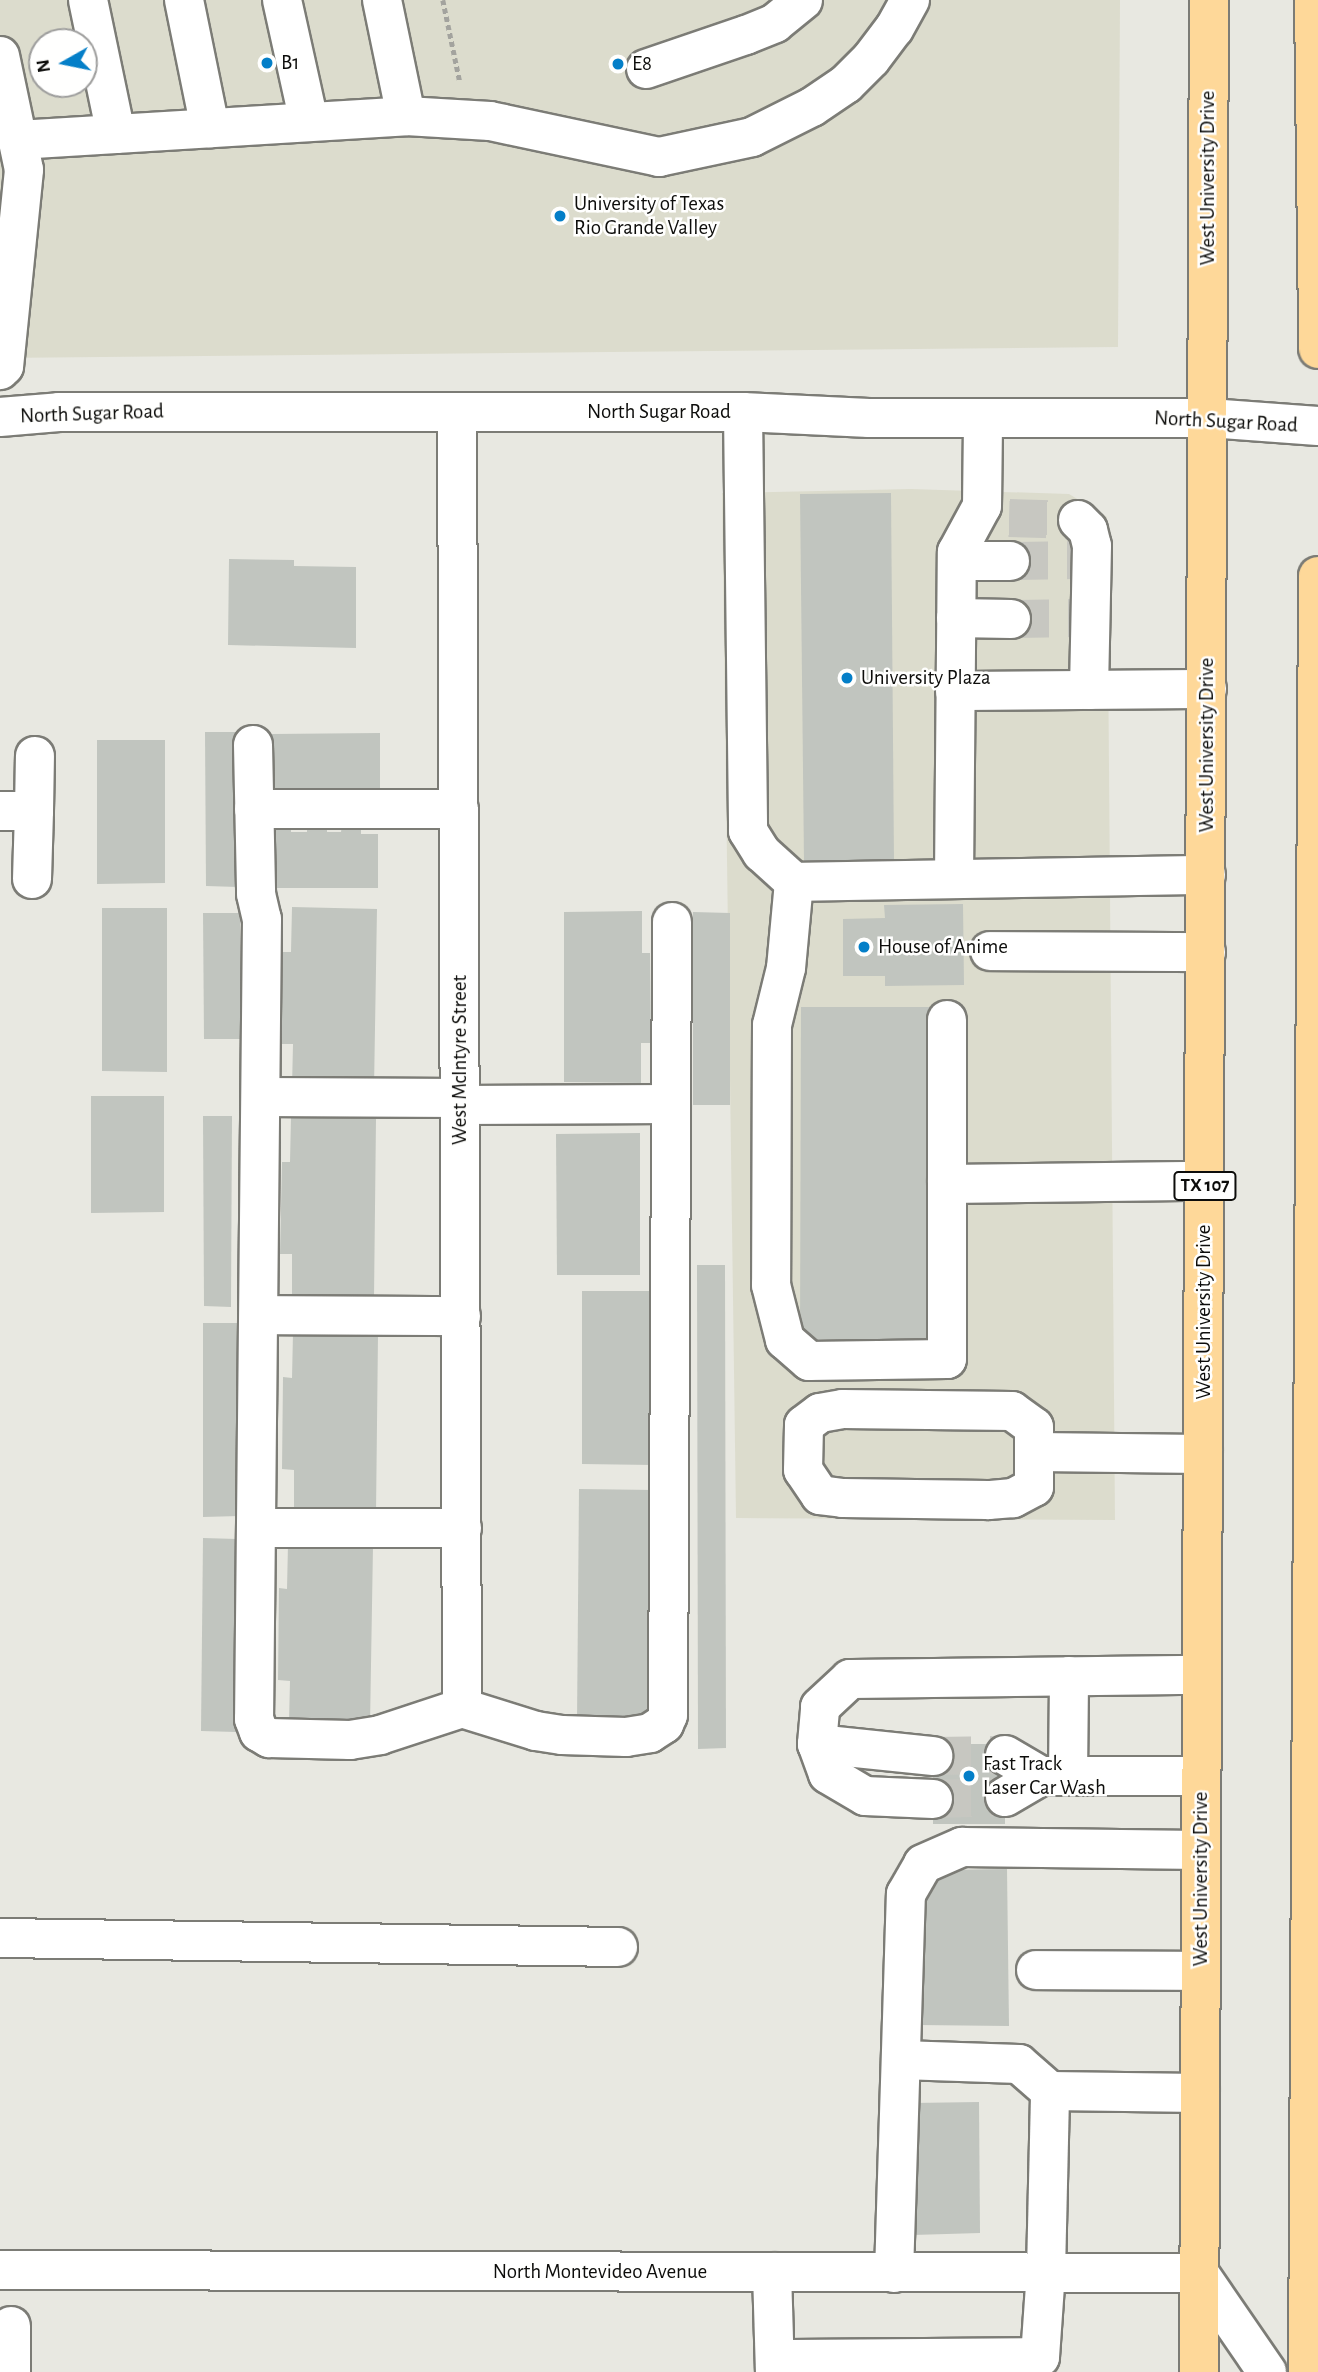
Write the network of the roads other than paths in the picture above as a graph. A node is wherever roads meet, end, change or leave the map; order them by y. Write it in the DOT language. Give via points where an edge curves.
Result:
graph roads {
  1 [pos="88,0"];
  2 [pos="184,0"];
  3 [pos="282,0"];
  4 [pos="382,0"];
  5 [pos="803,0"];
  6 [pos="910,0"];
  7 [pos="1209,0"];
  8 [pos="1314,0"];
  9 [pos="0,56"];
  10 [pos="646,69"];
  11 [pos="1316,77"];
  12 [pos="406,116"];
  13 [pos="309,122"];
  14 [pos="210,128"];
  15 [pos="116,134"];
  16 [pos="18,140"];
  17 [pos="11,183"];
  18 [pos="1317,188"];
  19 [pos="1318,349"];
  20 [pos="0,370"];
  21 [pos="457,412"];
  22 [pos="743,412"];
  23 [pos="0,417"];
  24 [pos="983,418"];
  25 [pos="1209,418"];
  26 [pos="1318,426"];
  27 [pos="1078,520"];
  28 [pos="957,561"];
  29 [pos="1010,561"];
  30 [pos="1318,576"];
  31 [pos="956,618"];
  32 [pos="1011,619"];
  33 [pos="1207,689"];
  34 [pos="1089,690"];
  35 [pos="955,691"];
  36 [pos="253,745"];
  37 [pos="35,756"];
  38 [pos="1317,771"];
  39 [pos="254,809"];
  40 [pos="459,809"];
  41 [pos="17,811"];
  42 [pos="1206,875"];
  43 [pos="32,879"];
  44 [pos="954,879"];
  45 [pos="794,881"];
  46 [pos="671,922"];
  47 [pos="990,951"];
  48 [pos="1206,953"];
  49 [pos="947,1020"];
  50 [pos="261,1097"];
  51 [pos="460,1101"];
  52 [pos="671,1104"];
  53 [pos="1317,1107"];
  54 [pos="1205,1181"];
  55 [pos="947,1184"];
  56 [pos="258,1315"];
  57 [pos="461,1316"];
  58 [pos="1037,1452"];
  59 [pos="1203,1454"];
  60 [pos="256,1528"];
  61 [pos="462,1528"];
  62 [pos="1315,1630"];
  63 [pos="1202,1675"];
  64 [pos="1069,1676"];
  65 [pos="462,1708"];
  66 [pos="817,1744"];
  67 [pos="1005,1755"];
  68 [pos="933,1756"];
  69 [pos="1054,1776"];
  70 [pos="1202,1776"];
  71 [pos="1005,1797"];
  72 [pos="933,1799"];
  73 [pos="1202,1850"];
  74 [pos="0,1938"];
  75 [pos="618,1948"];
  76 [pos="1036,1970"];
  77 [pos="1201,1971"];
  78 [pos="1314,2029"];
  79 [pos="901,2060"];
  80 [pos="1049,2091"];
  81 [pos="1200,2093"];
  82 [pos="0,2270"];
  83 [pos="772,2272"];
  84 [pos="1046,2272"];
  85 [pos="894,2273"];
  86 [pos="1199,2273"];
  87 [pos="11,2326"];
  88 [pos="1040,2364"];
  89 [pos="775,2366"];
  90 [pos="11,2372"];
  91 [pos="1199,2372"];
  92 [pos="1267,2372"];
  93 [pos="1308,2372"];
  1 -- 15 [label="street"];
  2 -- 14 [label="street"];
  3 -- 13 [label="street"];
  4 -- 12 [label="street"];
  5 -- 10 [label="street" via="775,23 746,36"];
  6 -- 12 [label="street" via="886,39 846,84 812,107 752,136 659,157 490,121"];
  7 -- 25 [label="main road, West University Drive / TX 107"];
  8 -- 11 [label="main road"];
  9 -- 16 [label="street"];
  11 -- 18 [label="main road"];
  12 -- 13 [label="street"];
  13 -- 14 [label="street"];
  14 -- 15 [label="street"];
  15 -- 16 [label="street"];
  16 -- 17 [label="street" via="24,170"];
  17 -- 20 [label="street" via="4,366"];
  18 -- 19 [label="main road"];
  21 -- 22 [label="street, North Sugar Road"];
  21 -- 23 [label="street, North Sugar Road" via="59,412"];
  21 -- 40 [label="street, West McIntyre Street"];
  22 -- 24 [label="street, North Sugar Road"];
  22 -- 45 [label="street" via="748,831 762,853"];
  24 -- 25 [label="street, North Sugar Road"];
  24 -- 28 [label="street" via="982,506 993,516 957,552"];
  25 -- 26 [label="street, North Sugar Road"];
  25 -- 33 [label="main road, West University Drive / TX 107"];
  27 -- 34 [label="street" via="1088,530 1084,618"];
  28 -- 29 [label="street"];
  28 -- 31 [label="street"];
  30 -- 38 [label="main road"];
  31 -- 32 [label="street"];
  31 -- 35 [label="street"];
  33 -- 34 [label="street"];
  33 -- 42 [label="main road, West University Drive / TX 107"];
  34 -- 35 [label="street"];
  35 -- 44 [label="street"];
  36 -- 39 [label="street"];
  37 -- 41 [label="street"];
  38 -- 53 [label="main road"];
  39 -- 40 [label="street"];
  39 -- 50 [label="street" via="256,894 262,919"];
  40 -- 51 [label="street, West McIntyre Street"];
  41 -- 43 [label="street"];
  42 -- 44 [label="street"];
  42 -- 48 [label="main road, West University Drive / TX 107"];
  44 -- 45 [label="street"];
  45 -- 55 [label="street" via="786,968 772,1025 771,1285 785,1340 809,1361 947,1359"];
  46 -- 52 [label="street"];
  47 -- 48 [label="street"];
  48 -- 54 [label="main road, West University Drive / TX 107"];
  49 -- 55 [label="street"];
  50 -- 51 [label="street"];
  50 -- 56 [label="street"];
  51 -- 52 [label="street"];
  51 -- 57 [label="street, West McIntyre Street"];
  52 -- 65 [label="street" via="668,1714 664,1724 650,1733 593,1737 536,1731"];
  53 -- 62 [label="main road"];
  54 -- 55 [label="street"];
  54 -- 59 [label="main road, West University Drive / TX 107"];
  56 -- 57 [label="street"];
  56 -- 60 [label="street"];
  57 -- 61 [label="street, West McIntyre Street"];
  58 -- 58 [label="street" via="1034,1427 1012,1411 843,1409 820,1413 804,1425 803,1470 820,1495 1013,1498 1034,1488"];
  58 -- 59 [label="street"];
  59 -- 63 [label="main road, West University Drive / TX 107"];
  60 -- 61 [label="street"];
  60 -- 65 [label="street" via="254,1719 259,1732 269,1738 350,1740"];
  61 -- 65 [label="street, West McIntyre Street"];
  62 -- 78 [label="main road"];
  63 -- 64 [label="street"];
  63 -- 70 [label="main road, West University Drive / TX 107"];
  64 -- 66 [label="street" via="850,1679 820,1707"];
  64 -- 69 [label="street"];
  66 -- 68 [label="street"];
  66 -- 72 [label="street" via="828,1774 865,1797"];
  67 -- 69 [label="street"];
  69 -- 70 [label="street"];
  69 -- 71 [label="street"];
  70 -- 73 [label="main road, West University Drive / TX 107"];
  73 -- 77 [label="main road, West University Drive / TX 107"];
  73 -- 79 [label="street" via="962,1847 923,1864 906,1894"];
  74 -- 75 [label="street"];
  76 -- 77 [label="street"];
  77 -- 81 [label="main road, West University Drive / TX 107"];
  78 -- 93 [label="main road"];
  79 -- 80 [label="street" via="1019,2064"];
  79 -- 85 [label="street"];
  80 -- 81 [label="street"];
  80 -- 84 [label="street"];
  81 -- 86 [label="main road, West University Drive / TX 107"];
  82 -- 83 [label="street, North Montevideo Avenue"];
  83 -- 85 [label="street, North Montevideo Avenue"];
  83 -- 89 [label="street"];
  84 -- 85 [label="street, North Montevideo Avenue"];
  84 -- 86 [label="street, North Montevideo Avenue"];
  84 -- 88 [label="street"];
  86 -- 91 [label="main road, West University Drive / TX 107"];
  86 -- 92 [label="street"];
  87 -- 90 [label="street"];
  88 -- 89 [label="street"];
}
